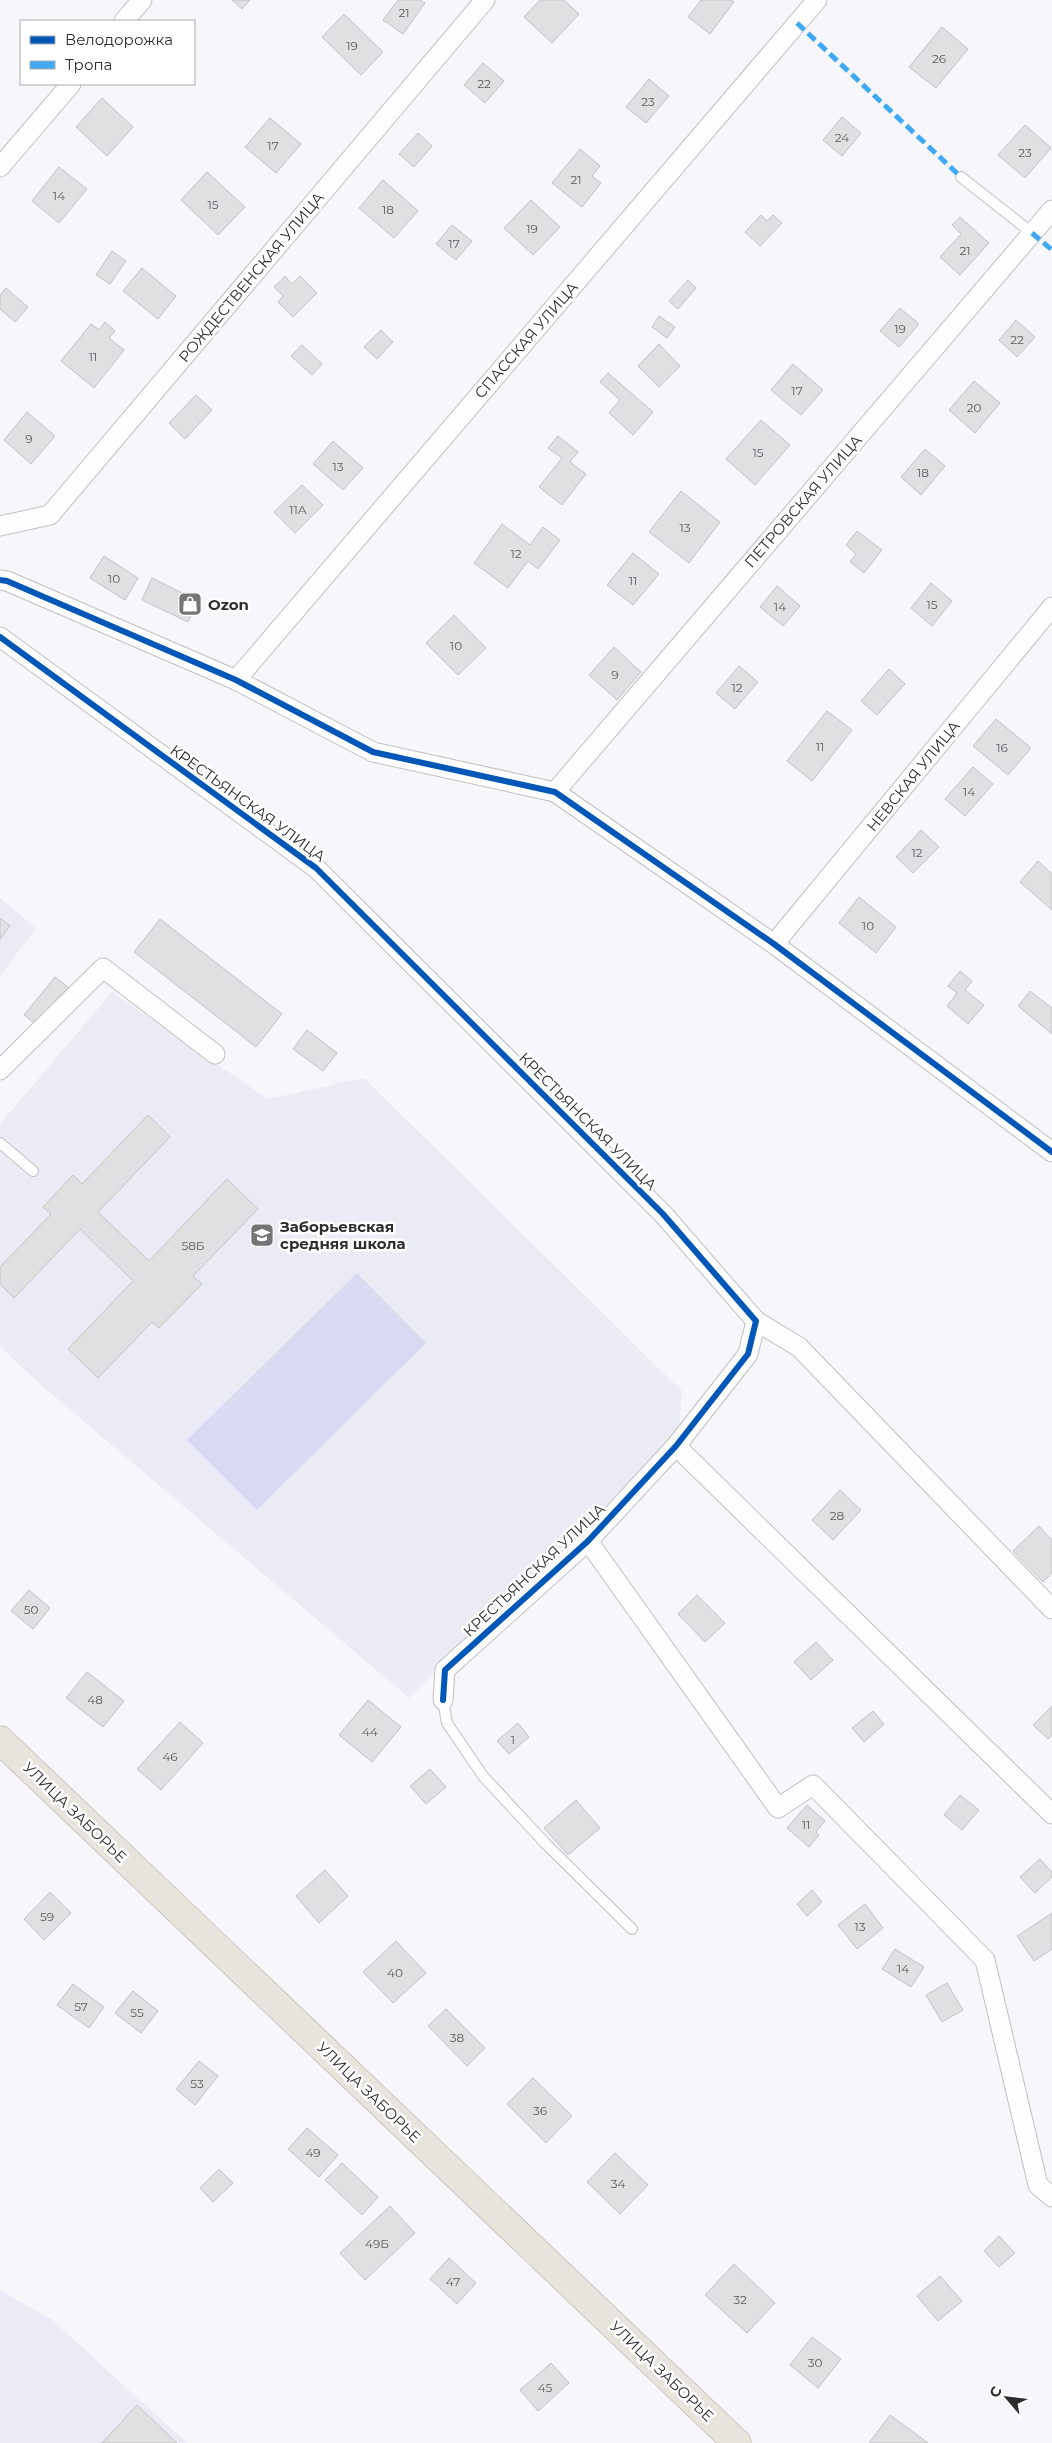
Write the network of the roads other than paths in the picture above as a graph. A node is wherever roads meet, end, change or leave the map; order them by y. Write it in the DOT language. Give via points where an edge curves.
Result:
graph roads {
  1 [pos="142,0"];
  2 [pos="485,0"];
  3 [pos="817,0"];
  4 [pos="125,20"];
  5 [pos="70,85"];
  6 [pos="0,167"];
  7 [pos="960,177"];
  8 [pos="1052,210"];
  9 [pos="1032,233"];
  10 [pos="0,526"];
  11 [pos="0,580"];
  12 [pos="1052,607"];
  13 [pos="0,637"];
  14 [pos="236,680"];
  15 [pos="555,792"];
  16 [pos="774,944"];
  17 [pos="215,1054"];
  18 [pos="0,1070"];
  19 [pos="0,1142"];
  20 [pos="1049,1143"];
  21 [pos="34,1172"];
  22 [pos="756,1321"];
  23 [pos="676,1446"];
  24 [pos="588,1541"];
  25 [pos="1052,1609"];
  26 [pos="443,1700"];
  27 [pos="0,1740"];
  28 [pos="1052,1814"];
  29 [pos="632,1929"];
  30 [pos="1045,2191"];
  31 [pos="737,2443"];
  1 -- 4 [label="street"];
  2 -- 10 [label="street, РОЖДЕСТВЕНСКАЯ УЛИЦА" via="50,515"];
  3 -- 14 [label="street, СПАССКАЯ УЛИЦА"];
  5 -- 6 [label="street"];
  7 -- 9 [label="lane"];
  8 -- 9 [label="street, ПЕТРОВСКАЯ УЛИЦА"];
  9 -- 15 [label="street, ПЕТРОВСКАЯ УЛИЦА"];
  11 -- 14 [label="street"];
  12 -- 16 [label="street, НЕВСКАЯ УЛИЦА"];
  13 -- 22 [label="street, КРЕСТЬЯНСКАЯ УЛИЦА" via="316,868 663,1214"];
  14 -- 15 [label="street" via="373,752"];
  15 -- 16 [label="street"];
  16 -- 20 [label="street"];
  17 -- 18 [label="street" via="103,968"];
  19 -- 21 [label="lane"];
  22 -- 23 [label="street, КРЕСТЬЯНСКАЯ УЛИЦА" via="748,1354"];
  22 -- 25 [label="street" via="799,1347"];
  23 -- 24 [label="street, КРЕСТЬЯНСКАЯ УЛИЦА"];
  23 -- 28 [label="street"];
  24 -- 26 [label="street, КРЕСТЬЯНСКАЯ УЛИЦА" via="446,1670"];
  24 -- 30 [label="street" via="778,1808 812,1785 986,1960"];
  26 -- 29 [label="lane" via="447,1723 483,1776"];
  27 -- 31 [label="main road, УЛИЦА ЗАБОРЬЕ"];
}
